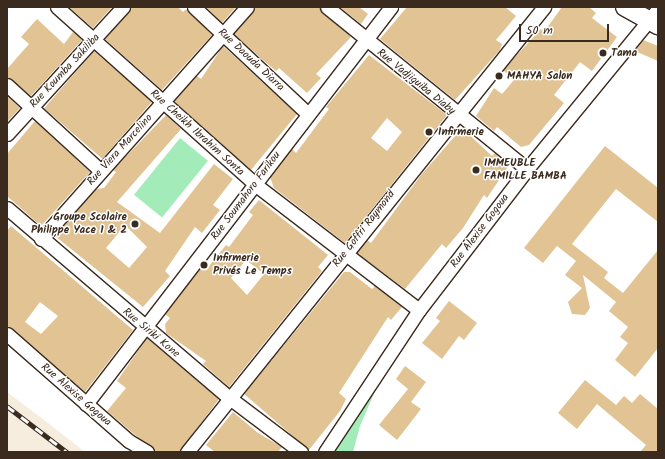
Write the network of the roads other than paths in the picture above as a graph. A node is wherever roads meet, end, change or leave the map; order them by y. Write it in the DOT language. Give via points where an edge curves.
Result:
graph roads {
  1 [pos="57,7"];
  2 [pos="123,7"];
  3 [pos="194,7"];
  4 [pos="247,7"];
  5 [pos="327,7"];
  6 [pos="391,7"];
  7 [pos="544,7"];
  8 [pos="625,7"];
  9 [pos="655,18"];
  10 [pos="224,34"];
  11 [pos="93,40"];
  12 [pos="365,40"];
  13 [pos="7,85"];
  14 [pos="164,102"];
  15 [pos="31,108"];
  16 [pos="308,114"];
  17 [pos="455,114"];
  18 [pos="7,134"];
  19 [pos="527,169"];
  20 [pos="101,171"];
  21 [pos="256,185"];
  22 [pos="7,208"];
  23 [pos="41,238"];
  24 [pos="344,255"];
  25 [pos="419,310"];
  26 [pos="145,327"];
  27 [pos="7,334"];
  28 [pos="231,399"];
  29 [pos="86,404"];
  30 [pos="146,452"];
  31 [pos="187,452"];
  32 [pos="301,452"];
  33 [pos="325,452"];
  1 -- 11 [label="street, Rue Cheikh Ibrahim Sonta"];
  2 -- 11 [label="street, Rue Koumba Sakiliba"];
  3 -- 10 [label="street, Rue Daouda Diarra"];
  4 -- 10 [label="street, Rue Viera Marcelino"];
  5 -- 12 [label="street, Rue Vadjiguiba Diaby"];
  6 -- 12 [label="street, Rue Soumahoro Farikou"];
  7 -- 17 [label="street, Rue Goffri Raymond"];
  8 -- 9 [label="main road"];
  9 -- 19 [label="street, Rue Alexise Gogoua"];
  10 -- 14 [label="street, Rue Viera Marcelino"];
  10 -- 16 [label="street, Rue Daouda Diarra"];
  11 -- 14 [label="street, Rue Cheikh Ibrahim Sonta"];
  11 -- 15 [label="street, Rue Koumba Sakiliba"];
  12 -- 16 [label="street, Rue Soumahoro Farikou"];
  12 -- 17 [label="street, Rue Vadjiguiba Diaby"];
  13 -- 15 [label="street"];
  14 -- 20 [label="street, Rue Viera Marcelino"];
  14 -- 21 [label="street, Rue Cheikh Ibrahim Sonta"];
  15 -- 18 [label="street, Rue Koumba Sakiliba"];
  15 -- 20 [label="street"];
  16 -- 21 [label="street, Rue Soumahoro Farikou"];
  17 -- 19 [label="street, Rue Vadjiguiba Diaby"];
  17 -- 24 [label="street, Rue Goffri Raymond"];
  19 -- 25 [label="street, Rue Alexise Gogoua"];
  20 -- 23 [label="street, Rue Viera Marcelino"];
  21 -- 24 [label="street, Rue Cheikh Ibrahim Sonta"];
  21 -- 26 [label="street, Rue Soumahoro Farikou"];
  22 -- 23 [label="street, Rue Siriki Kone"];
  23 -- 26 [label="street, Rue Siriki Kone"];
  24 -- 25 [label="street, Rue Cheikh Ibrahim Sonta"];
  24 -- 28 [label="street, Rue Goffri Raymond"];
  25 -- 33 [label="street, Rue Alexise Gogoua"];
  26 -- 28 [label="street, Rue Siriki Kone"];
  26 -- 29 [label="street, Rue Soumahoro Farikou"];
  27 -- 29 [label="street, Rue Alexise Gogoua"];
  28 -- 31 [label="street, Rue Goffri Raymond"];
  28 -- 32 [label="street, Rue Siriki Kone"];
  29 -- 30 [label="street, Rue Alexise Gogoua"];
}
